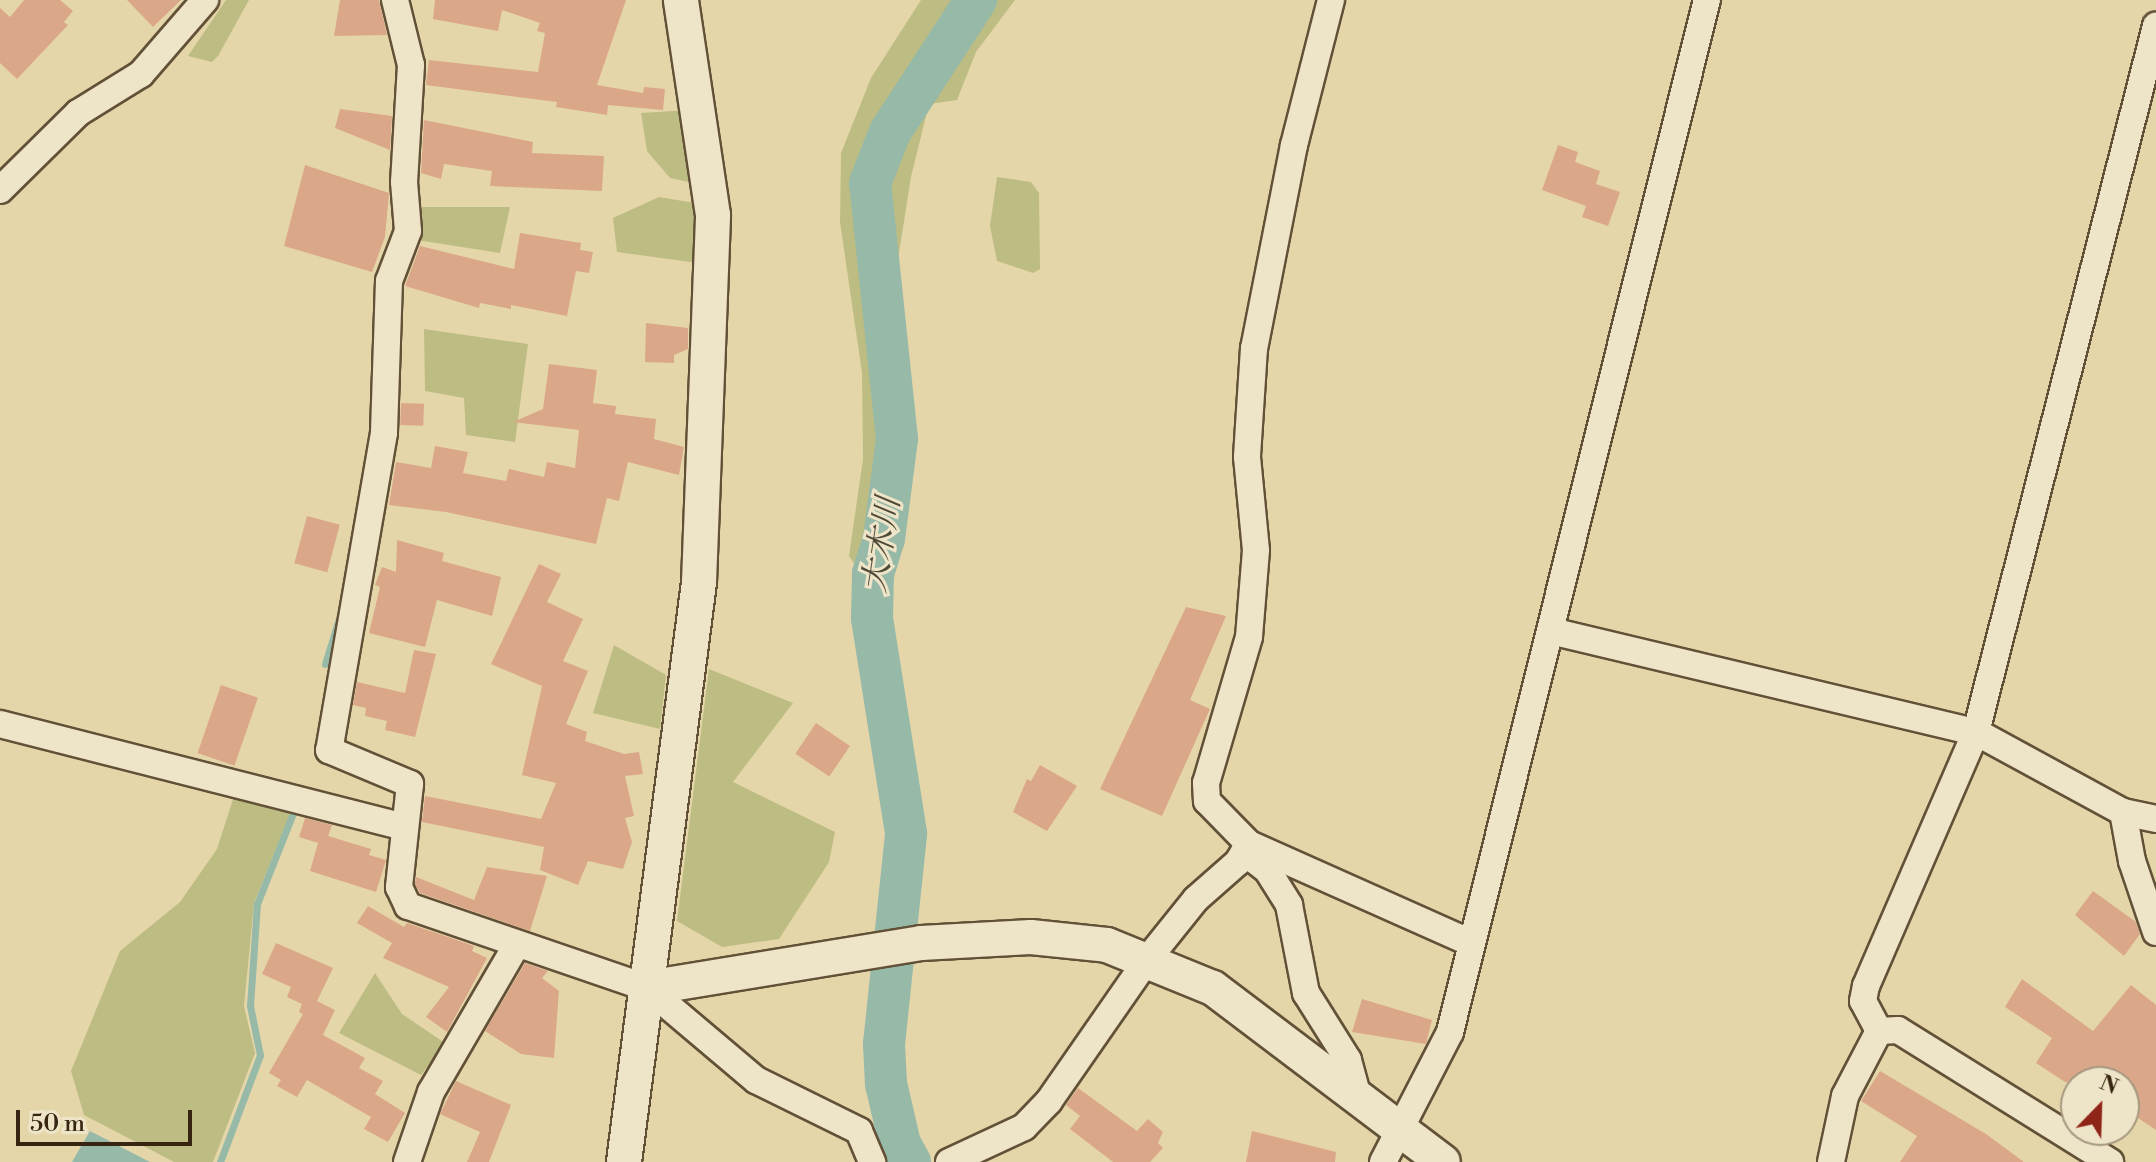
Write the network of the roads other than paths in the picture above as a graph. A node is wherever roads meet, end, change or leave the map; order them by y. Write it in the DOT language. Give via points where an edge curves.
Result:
graph roads {
  1 [pos="205,0"];
  2 [pos="395,0"];
  3 [pos="681,0"];
  4 [pos="1331,0"];
  5 [pos="1707,0"];
  6 [pos="2156,26"];
  7 [pos="0,190"];
  8 [pos="1551,631"];
  9 [pos="0,724"];
  10 [pos="1976,732"];
  11 [pos="2123,812"];
  12 [pos="2156,819"];
  13 [pos="404,827"];
  14 [pos="1246,848"];
  15 [pos="2156,932"];
  16 [pos="1469,942"];
  17 [pos="516,946"];
  18 [pos="1147,960"];
  19 [pos="647,988"];
  20 [pos="1879,1031"];
  21 [pos="1358,1097"];
  22 [pos="1402,1131"];
  23 [pos="2066,1151"];
  24 [pos="407,1162"];
  25 [pos="624,1162"];
  26 [pos="872,1162"];
  27 [pos="949,1162"];
  28 [pos="1383,1162"];
  29 [pos="1443,1162"];
  30 [pos="1831,1162"];
  31 [pos="2110,1162"];
  1 -- 7 [label="street" via="141,74 78,113"];
  2 -- 13 [label="street" via="411,65 404,182 408,231 389,281 384,433 329,750 410,784"];
  3 -- 19 [label="street" via="713,215 699,582"];
  4 -- 14 [label="street" via="1294,145 1254,348 1247,457 1256,550 1249,637 1206,783 1207,801"];
  5 -- 8 [label="street"];
  6 -- 10 [label="street"];
  8 -- 10 [label="street"];
  8 -- 16 [label="street"];
  9 -- 13 [label="street"];
  10 -- 11 [label="street"];
  10 -- 20 [label="street" via="1866,986 1863,1001"];
  11 -- 12 [label="street"];
  11 -- 15 [label="street" via="2132,861"];
  13 -- 17 [label="street" via="399,887 408,906"];
  14 -- 16 [label="street"];
  14 -- 18 [label="street"];
  14 -- 21 [label="street" via="1289,905 1306,993 1348,1060"];
  16 -- 22 [label="street" via="1450,1032"];
  17 -- 19 [label="street"];
  17 -- 24 [label="street" via="431,1092"];
  18 -- 19 [label="street" via="1107,945 1031,937 921,943"];
  18 -- 21 [label="street" via="1213,988"];
  18 -- 27 [label="street" via="1049,1101 1024,1127"];
  19 -- 25 [label="street"];
  19 -- 26 [label="street" via="756,1080 859,1131"];
  20 -- 23 [label="street" via="1898,1030"];
  20 -- 30 [label="street" via="1845,1096"];
  21 -- 22 [label="street"];
  22 -- 28 [label="street"];
  22 -- 29 [label="street"];
  23 -- 31 [label="street"];
}
